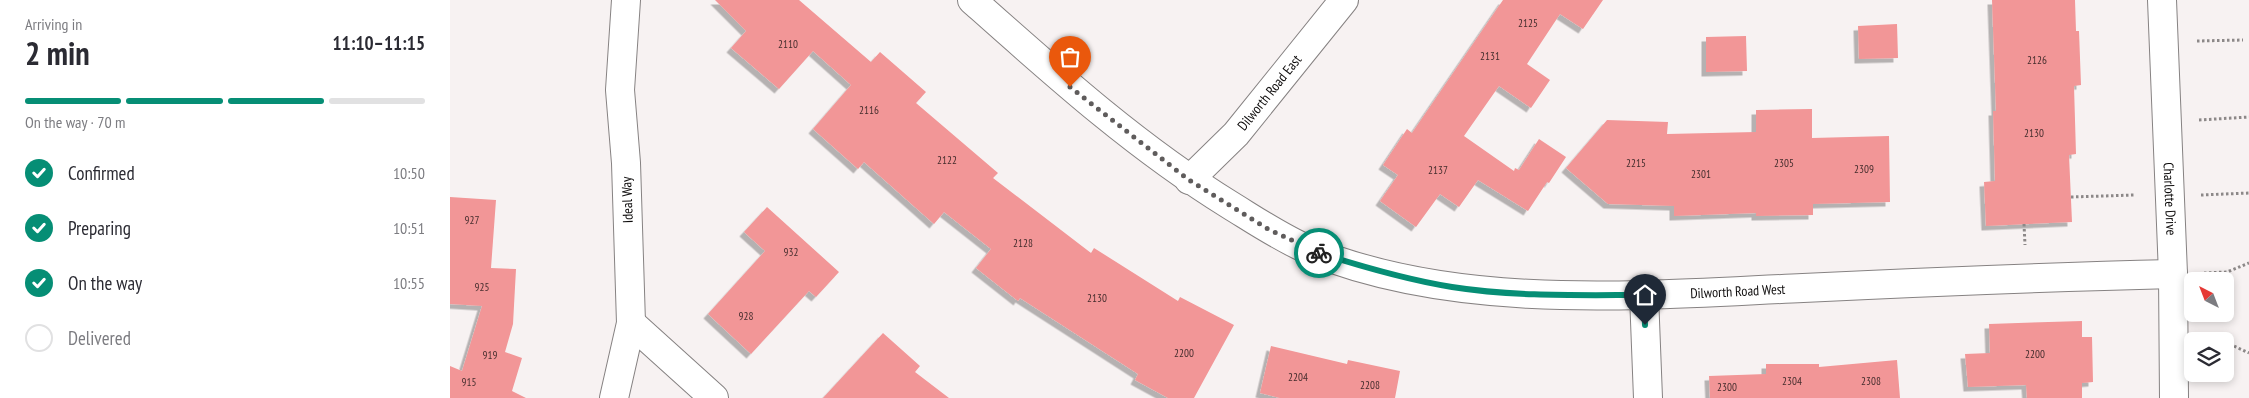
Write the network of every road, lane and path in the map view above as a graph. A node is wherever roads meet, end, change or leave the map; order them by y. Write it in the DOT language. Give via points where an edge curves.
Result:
graph roads {
  1 [pos="626,0"];
  2 [pos="972,0"];
  3 [pos="1344,0"];
  4 [pos="2162,0"];
  5 [pos="2243,40"];
  6 [pos="2196,41"];
  7 [pos="2249,117"];
  8 [pos="2199,120"];
  9 [pos="1189,180"];
  10 [pos="2249,193"];
  11 [pos="2134,195"];
  12 [pos="2201,195"];
  13 [pos="2071,197"];
  14 [pos="2024,224"];
  15 [pos="2025,245"];
  16 [pos="2249,263"];
  17 [pos="2227,272"];
  18 [pos="2172,274"];
  19 [pos="1644,295"];
  20 [pos="631,323"];
  21 [pos="2234,346"];
  22 [pos="2249,353"];
  23 [pos="614,398"];
  24 [pos="714,398"];
  25 [pos="1648,398"];
  26 [pos="2174,398"];
  1 -- 20 [label="street, Ideal Way" via="620,90 626,163"];
  2 -- 9 [label="street, Dilworth Road West" via="1084,100"];
  3 -- 9 [label="street, Dilworth Road East" via="1236,134"];
  4 -- 18 [label="street, Charlotte Drive"];
  5 -- 6 [label="path"];
  7 -- 8 [label="path"];
  9 -- 19 [label="street, Dilworth Road West" via="1268,229 1309,250 1374,271 1453,288 1496,292"];
  10 -- 12 [label="path"];
  11 -- 13 [label="path"];
  14 -- 15 [label="path"];
  16 -- 17 [label="path"];
  18 -- 19 [label="street, Dilworth Road West"];
  18 -- 26 [label="street, Charlotte Drive"];
  19 -- 25 [label="street"];
  20 -- 23 [label="street, Ideal Way"];
  20 -- 24 [label="street"];
  21 -- 22 [label="path"];
}
